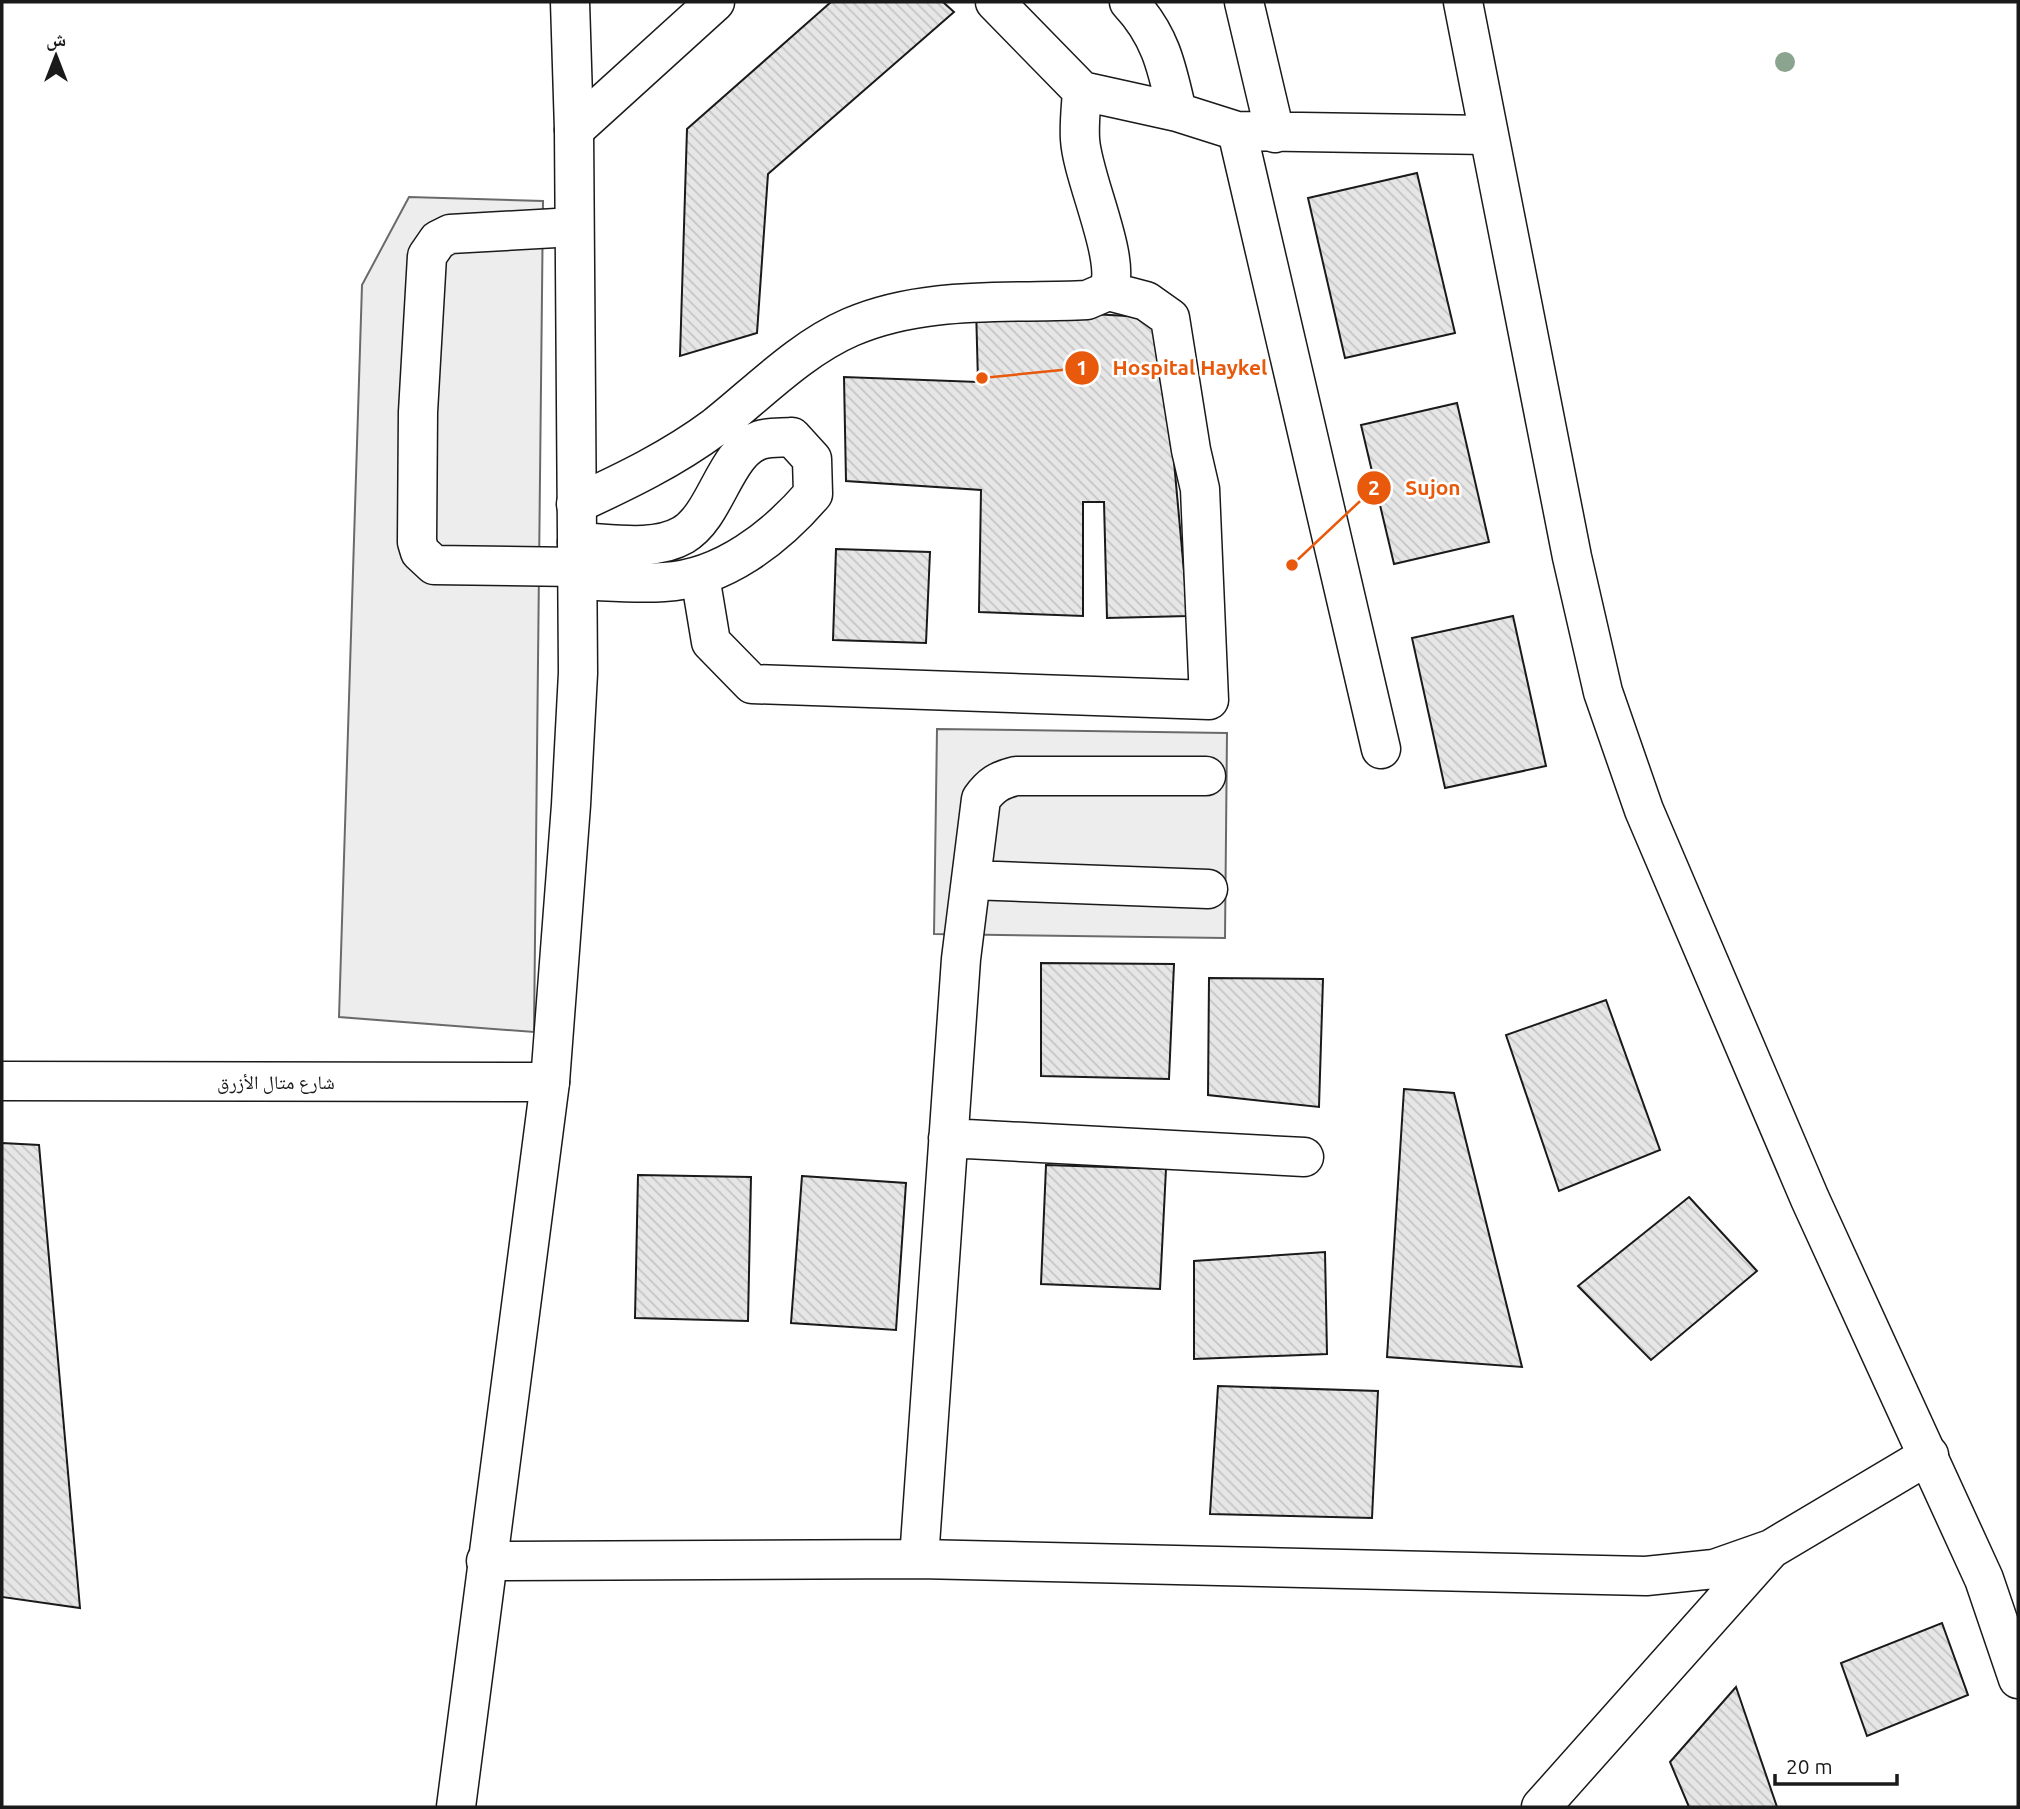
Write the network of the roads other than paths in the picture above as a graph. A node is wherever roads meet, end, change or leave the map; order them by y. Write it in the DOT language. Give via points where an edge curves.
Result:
graph roads {
  1 [pos="570,2"];
  2 [pos="715,2"];
  3 [pos="1129,2"];
  4 [pos="1244,2"];
  5 [pos="1463,2"];
  6 [pos="1008,6"];
  7 [pos="1082,90"];
  8 [pos="1177,112"];
  9 [pos="574,130"];
  10 [pos="1237,131"];
  11 [pos="1275,133"];
  12 [pos="1488,135"];
  13 [pos="574,227"];
  14 [pos="1108,291"];
  15 [pos="576,504"];
  16 [pos="577,563"];
  17 [pos="700,576"];
  18 [pos="1381,749"];
  19 [pos="1206,776"];
  20 [pos="971,880"];
  21 [pos="1208,888"];
  22 [pos="2,1081"];
  23 [pos="550,1082"];
  24 [pos="948,1138"];
  25 [pos="1304,1157"];
  26 [pos="1929,1455"];
  27 [pos="1771,1549"];
  28 [pos="919,1559"];
  29 [pos="486,1561"];
  30 [pos="2018,1679"];
  31 [pos="456,1807"];
  32 [pos="1541,1807"];
  1 -- 9 [label="street"];
  2 -- 9 [label="street"];
  3 -- 8 [label="street" via="1148,23 1165,59"];
  4 -- 11 [label="street"];
  5 -- 12 [label="street"];
  6 -- 7 [label="street"];
  7 -- 8 [label="street"];
  7 -- 14 [label="street" via="1080,140 1112,265"];
  8 -- 10 [label="street"];
  9 -- 13 [label="street"];
  10 -- 11 [label="street"];
  10 -- 18 [label="street"];
  11 -- 12 [label="street"];
  12 -- 26 [label="street" via="1603,692 1644,810 1731,1016"];
  13 -- 15 [label="street"];
  13 -- 16 [label="street" via="450,234 438,240 427,256 418,412 417,542 434,565"];
  14 -- 15 [label="street" via="1087,300 941,304 901,310 850,327 643,474"];
  14 -- 17 [label="street" via="1146,302 1170,318 1200,489 1209,700 752,684 711,642"];
  15 -- 16 [label="street"];
  16 -- 17 [label="street" via="665,582"];
  16 -- 17 [label="street" via="683,535 710,508 729,466 758,440 792,437 812,459 813,494 785,526 750,551"];
  16 -- 23 [label="street" via="578,673"];
  19 -- 20 [label="street" via="1037,775 1001,780 981,799"];
  20 -- 21 [label="street"];
  20 -- 24 [label="street"];
  22 -- 23 [label="street, شارع متال الأزرق"];
  23 -- 29 [label="street"];
  24 -- 25 [label="street"];
  24 -- 28 [label="street"];
  26 -- 27 [label="street"];
  26 -- 30 [label="street" via="1984,1579"];
  27 -- 28 [label="street" via="1714,1569 1646,1576"];
  27 -- 32 [label="street"];
  28 -- 29 [label="street"];
  29 -- 31 [label="street"];
}
